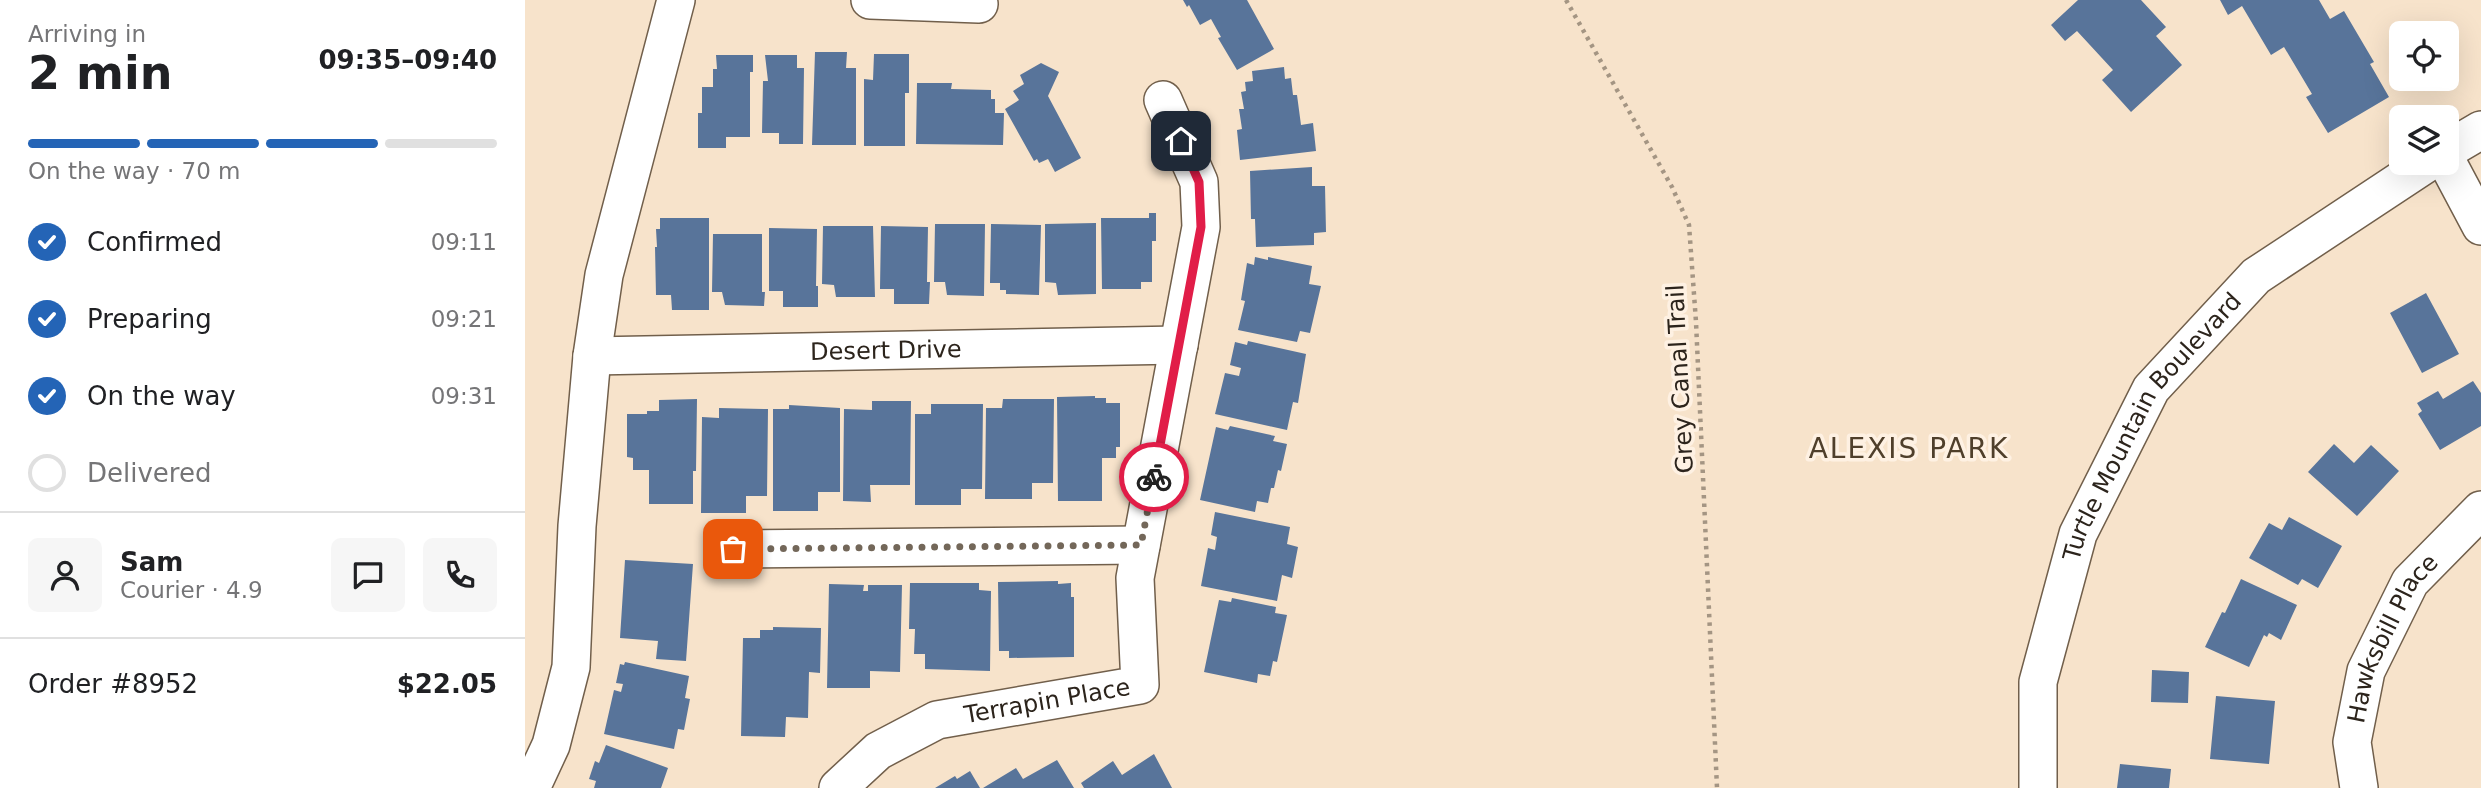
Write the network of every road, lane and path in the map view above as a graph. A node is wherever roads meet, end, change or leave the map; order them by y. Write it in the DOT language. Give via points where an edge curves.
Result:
graph roads {
  1 [pos="676,0"];
  2 [pos="870,0"];
  3 [pos="1566,0"];
  4 [pos="979,4"];
  5 [pos="1163,100"];
  6 [pos="2481,130"];
  7 [pos="2459,143"];
  8 [pos="2409,175"];
  9 [pos="2454,175"];
  10 [pos="2481,226"];
  11 [pos="1179,345"];
  12 [pos="592,356"];
  13 [pos="2481,510"];
  14 [pos="1141,545"];
  15 [pos="733,549"];
  16 [pos="531,788"];
  17 [pos="838,788"];
  18 [pos="1717,788"];
  19 [pos="2038,788"];
  20 [pos="2358,788"];
  1 -- 12 [label="street" via="604,275"];
  2 -- 4 [label="street"];
  3 -- 18 [label="path, Grey Canal Trail" via="1689,225"];
  5 -- 11 [label="street, Terrapin Place" via="1199,182 1201,227"];
  6 -- 7 [label="street"];
  8 -- 19 [label="street, Turtle Mountain Boulevard" via="2256,276 2151,389 2078,534 2038,681"];
  9 -- 10 [label="street"];
  11 -- 12 [label="street, Desert Drive"];
  11 -- 14 [label="street, Terrapin Place"];
  12 -- 16 [label="street" via="577,526 571,667 551,745"];
  13 -- 20 [label="street, Hawksbill Place" via="2410,582 2366,671 2351,742"];
  14 -- 15 [label="street"];
  14 -- 17 [label="street, Terrapin Place" via="1135,578 1140,685 937,720 879,751"];
}
